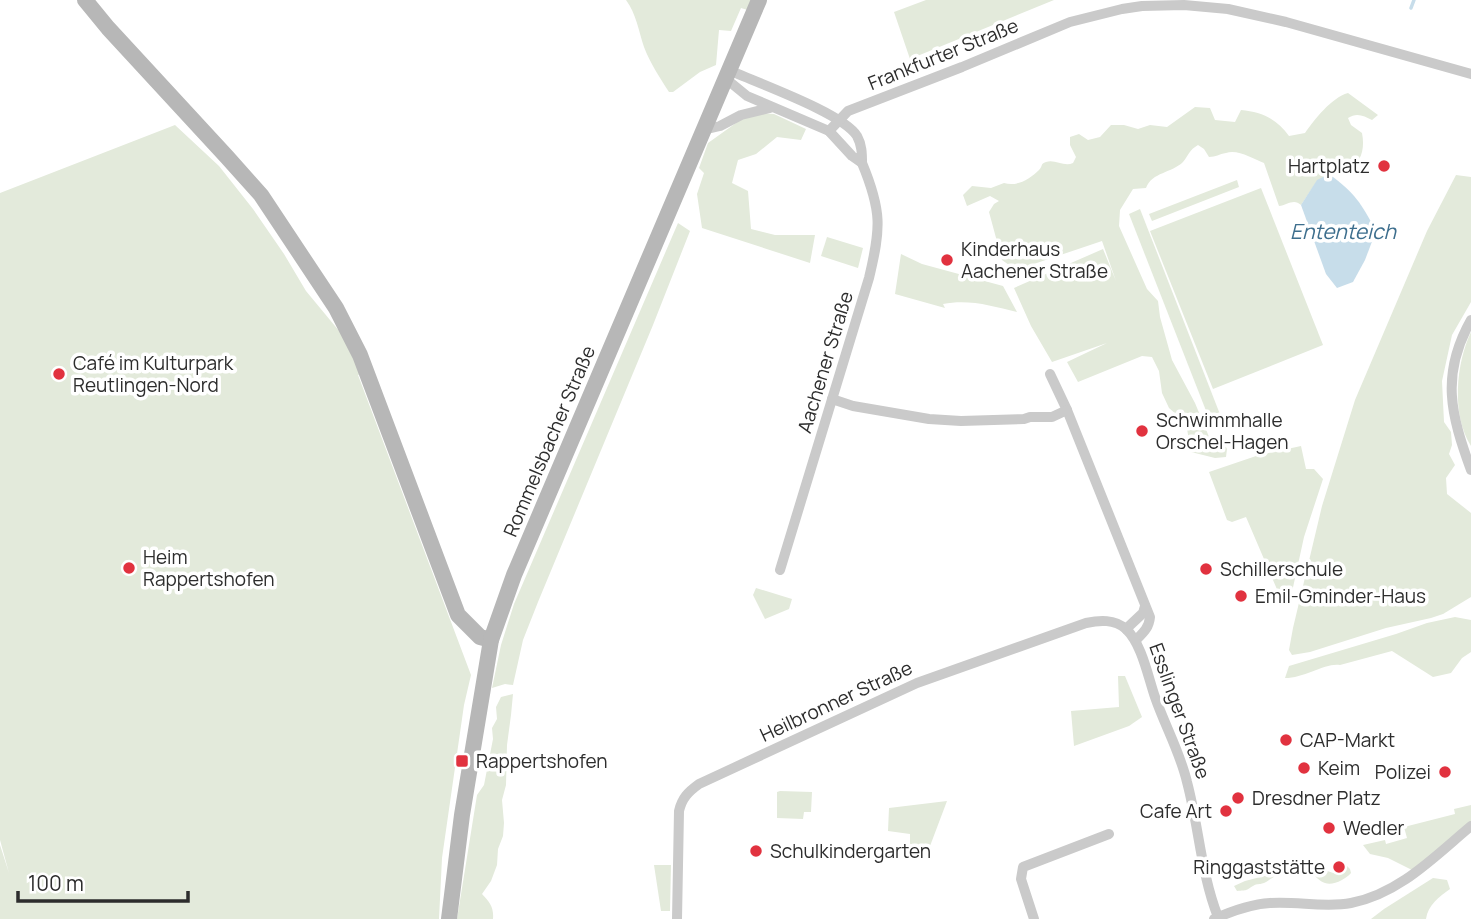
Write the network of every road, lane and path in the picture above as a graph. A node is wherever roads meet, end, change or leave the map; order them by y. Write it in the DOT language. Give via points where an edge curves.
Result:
graph roads {
  1 [pos="85,0"];
  2 [pos="759,0"];
  3 [pos="727,74"];
  4 [pos="1471,74"];
  5 [pos="773,108"];
  6 [pos="839,119"];
  7 [pos="703,130"];
  8 [pos="829,131"];
  9 [pos="862,163"];
  10 [pos="1471,320"];
  11 [pos="1050,374"];
  12 [pos="832,399"];
  13 [pos="1067,411"];
  14 [pos="1471,470"];
  15 [pos="780,570"];
  16 [pos="1145,606"];
  17 [pos="1126,629"];
  18 [pos="493,633"];
  19 [pos="1136,640"];
  20 [pos="1471,826"];
  21 [pos="1109,834"];
  22 [pos="1216,918"];
  23 [pos="449,919"];
  24 [pos="677,919"];
  25 [pos="1034,919"];
  1 -- 18 [label="main road" via="261,195 336,308 360,355 458,615 480,636"];
  2 -- 3 [label="main road, Rommelsbacher Straße"];
  3 -- 5 [label="street" via="747,96"];
  3 -- 6 [label="street"];
  3 -- 7 [label="main road, Rommelsbacher Straße"];
  4 -- 6 [label="street, Frankfurter Straße" via="1228,9 1142,6 1070,22 848,111"];
  5 -- 7 [label="street"];
  5 -- 8 [label="street"];
  6 -- 8 [label="street, Frankfurter Straße"];
  6 -- 9 [label="street, Aachener Straße" via="856,135"];
  7 -- 18 [label="main road, Rommelsbacher Straße"];
  8 -- 9 [label="street, Aachener Straße"];
  9 -- 12 [label="street, Aachener Straße" via="877,204 876,247"];
  10 -- 14 [label="street" via="1457,349 1451,392 1455,424"];
  11 -- 13 [label="street, Esslinger Straße"];
  12 -- 13 [label="street" via="938,420 1015,420"];
  12 -- 15 [label="street, Aachener Straße"];
  13 -- 16 [label="street, Esslinger Straße"];
  16 -- 17 [label="street, Esslinger Straße"];
  16 -- 19 [label="street, Esslinger Straße" via="1150,624"];
  17 -- 19 [label="street, Esslinger Straße"];
  17 -- 24 [label="street, Heilbronner Straße" via="1108,620 1090,622 966,665 917,683 699,784 686,793 679,811"];
  18 -- 23 [label="main road, Rommelsbacher Straße"];
  19 -- 22 [label="street, Esslinger Straße" via="1184,768"];
  20 -- 22 [label="street" via="1415,874 1381,894 1348,904 1270,903"];
  21 -- 25 [label="street" via="1023,867 1021,879"];
}
